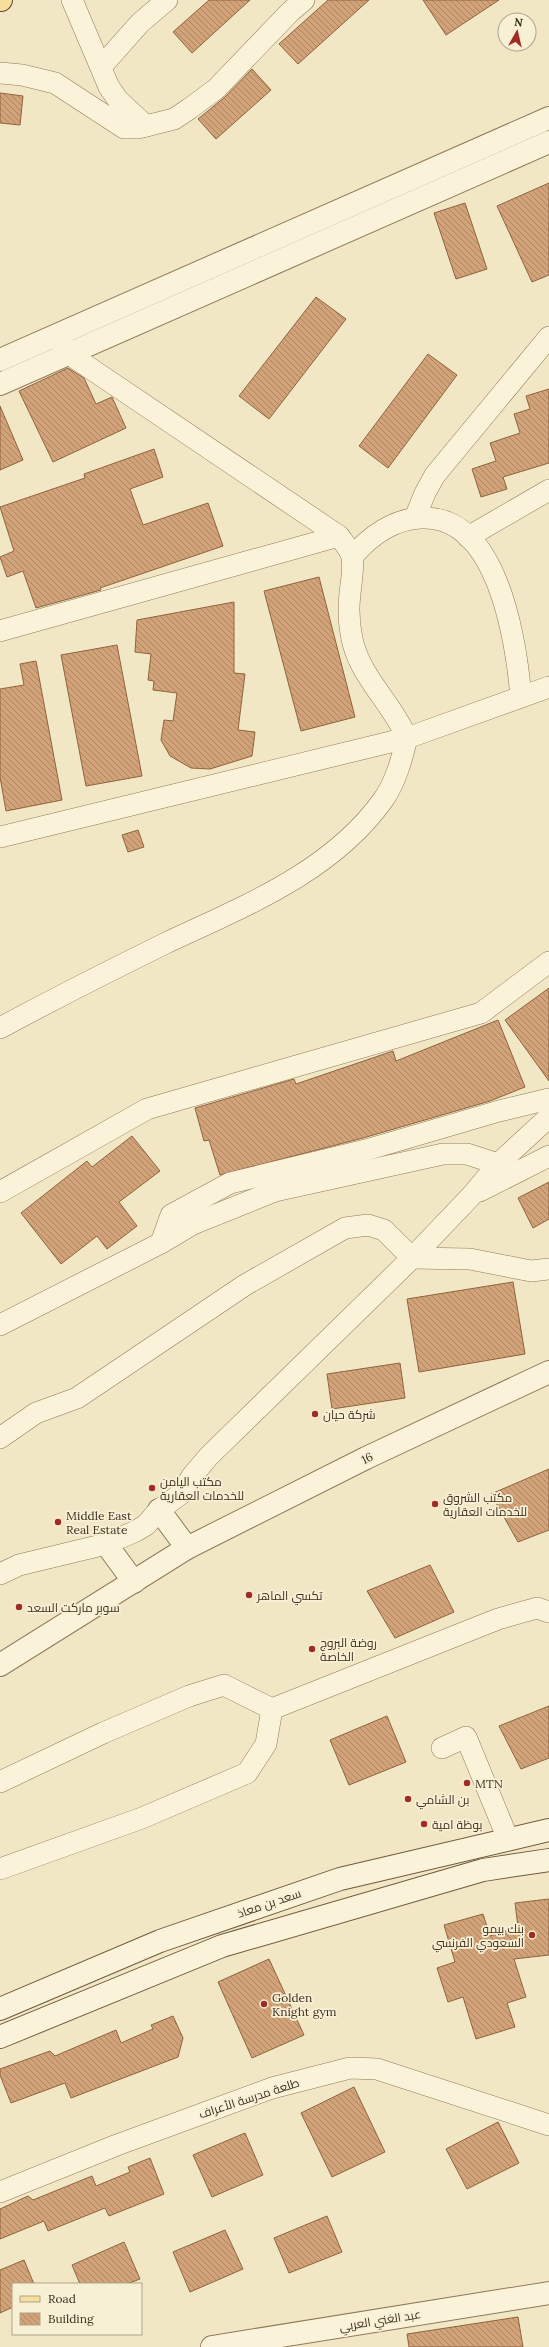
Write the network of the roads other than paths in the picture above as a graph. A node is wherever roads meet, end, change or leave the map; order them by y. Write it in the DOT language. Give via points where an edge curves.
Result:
graph roads {
  1 [pos="72,0"];
  2 [pos="167,0"];
  3 [pos="304,0"];
  4 [pos="101,67"];
  5 [pos="0,73"];
  6 [pos="549,118"];
  7 [pos="146,126"];
  8 [pos="549,142"];
  9 [pos="57,335"];
  10 [pos="549,337"];
  11 [pos="69,354"];
  12 [pos="0,360"];
  13 [pos="0,384"];
  14 [pos="549,490"];
  15 [pos="415,518"];
  16 [pos="339,536"];
  17 [pos="468,537"];
  18 [pos="352,557"];
  19 [pos="0,631"];
  20 [pos="549,687"];
  21 [pos="521,697"];
  22 [pos="407,738"];
  23 [pos="0,837"];
  24 [pos="549,962"];
  25 [pos="0,1028"];
  26 [pos="549,1099"];
  27 [pos="549,1117"];
  28 [pos="549,1156"];
  29 [pos="498,1164"];
  30 [pos="0,1192"];
  31 [pos="473,1194"];
  32 [pos="161,1242"];
  33 [pos="412,1258"];
  34 [pos="549,1269"];
  35 [pos="0,1325"];
  36 [pos="549,1372"];
  37 [pos="0,1438"];
  38 [pos="159,1510"];
  39 [pos="106,1544"];
  40 [pos="187,1548"];
  41 [pos="0,1574"];
  42 [pos="134,1582"];
  43 [pos="549,1612"];
  44 [pos="0,1665"];
  45 [pos="272,1709"];
  46 [pos="442,1748"];
  47 [pos="0,1782"];
  48 [pos="549,1830"];
  49 [pos="508,1839"];
  50 [pos="549,1860"];
  51 [pos="0,1869"];
  52 [pos="0,2009"];
  53 [pos="0,2037"];
  54 [pos="549,2125"];
  55 [pos="0,2192"];
  56 [pos="549,2293"];
  57 [pos="212,2347"];
  1 -- 4 [label="street"];
  2 -- 4 [label="street" via="140,23"];
  3 -- 7 [label="street" via="216,89 174,119"];
  4 -- 7 [label="street" via="109,87 118,100"];
  5 -- 7 [label="street" via="22,75 55,84 124,128"];
  6 -- 9 [label="street"];
  8 -- 11 [label="street"];
  9 -- 11 [label="street"];
  9 -- 12 [label="street"];
  10 -- 15 [label="street" via="436,475 425,492"];
  11 -- 13 [label="street"];
  11 -- 16 [label="street"];
  14 -- 17 [label="street"];
  15 -- 17 [label="street" via="439,520"];
  15 -- 18 [label="street" via="379,532"];
  16 -- 18 [label="street"];
  16 -- 19 [label="street"];
  17 -- 21 [label="street" via="487,560 503,601 515,647"];
  18 -- 22 [label="street" via="348,611 352,641 365,672 394,711"];
  20 -- 21 [label="street"];
  21 -- 22 [label="street"];
  22 -- 23 [label="street"];
  22 -- 25 [label="street" via="398,769 384,799 352,835 311,868 267,894 84,983"];
  24 -- 30 [label="street" via="482,1013 147,1109"];
  26 -- 32 [label="street" via="366,1150 230,1183 171,1216"];
  27 -- 29 [label="street"];
  28 -- 31 [label="street"];
  29 -- 31 [label="street"];
  29 -- 32 [label="street" via="467,1154 443,1154 275,1191 193,1224"];
  31 -- 33 [label="street"];
  32 -- 35 [label="street"];
  33 -- 34 [label="street" via="470,1259 531,1271"];
  33 -- 37 [label="street" via="384,1230 368,1225 345,1228 245,1285 77,1398 36,1413"];
  33 -- 38 [label="street" via="209,1456 182,1493"];
  36 -- 40 [label="street, 16" via="366,1458"];
  38 -- 39 [label="street" via="146,1525"];
  38 -- 40 [label="street"];
  39 -- 41 [label="street" via="25,1563"];
  39 -- 42 [label="street"];
  40 -- 42 [label="street, 16"];
  42 -- 44 [label="street, 16"];
  43 -- 45 [label="street" via="537,1608 498,1619"];
  45 -- 47 [label="street" via="224,1685 189,1696 102,1733"];
  45 -- 51 [label="street" via="266,1744 247,1773 142,1818"];
  46 -- 49 [label="street" via="466,1737"];
  48 -- 49 [label="street, سعد بن معاذ"];
  49 -- 52 [label="street, سعد بن معاذ" via="332,1882 160,1941"];
  50 -- 53 [label="street" via="483,1870 222,1946"];
  54 -- 55 [label="street, طلعة مدرسة الأعراف" via="377,2069 350,2068 272,2088 117,2145"];
  56 -- 57 [label="street, عبد الغني العربي"];
}
